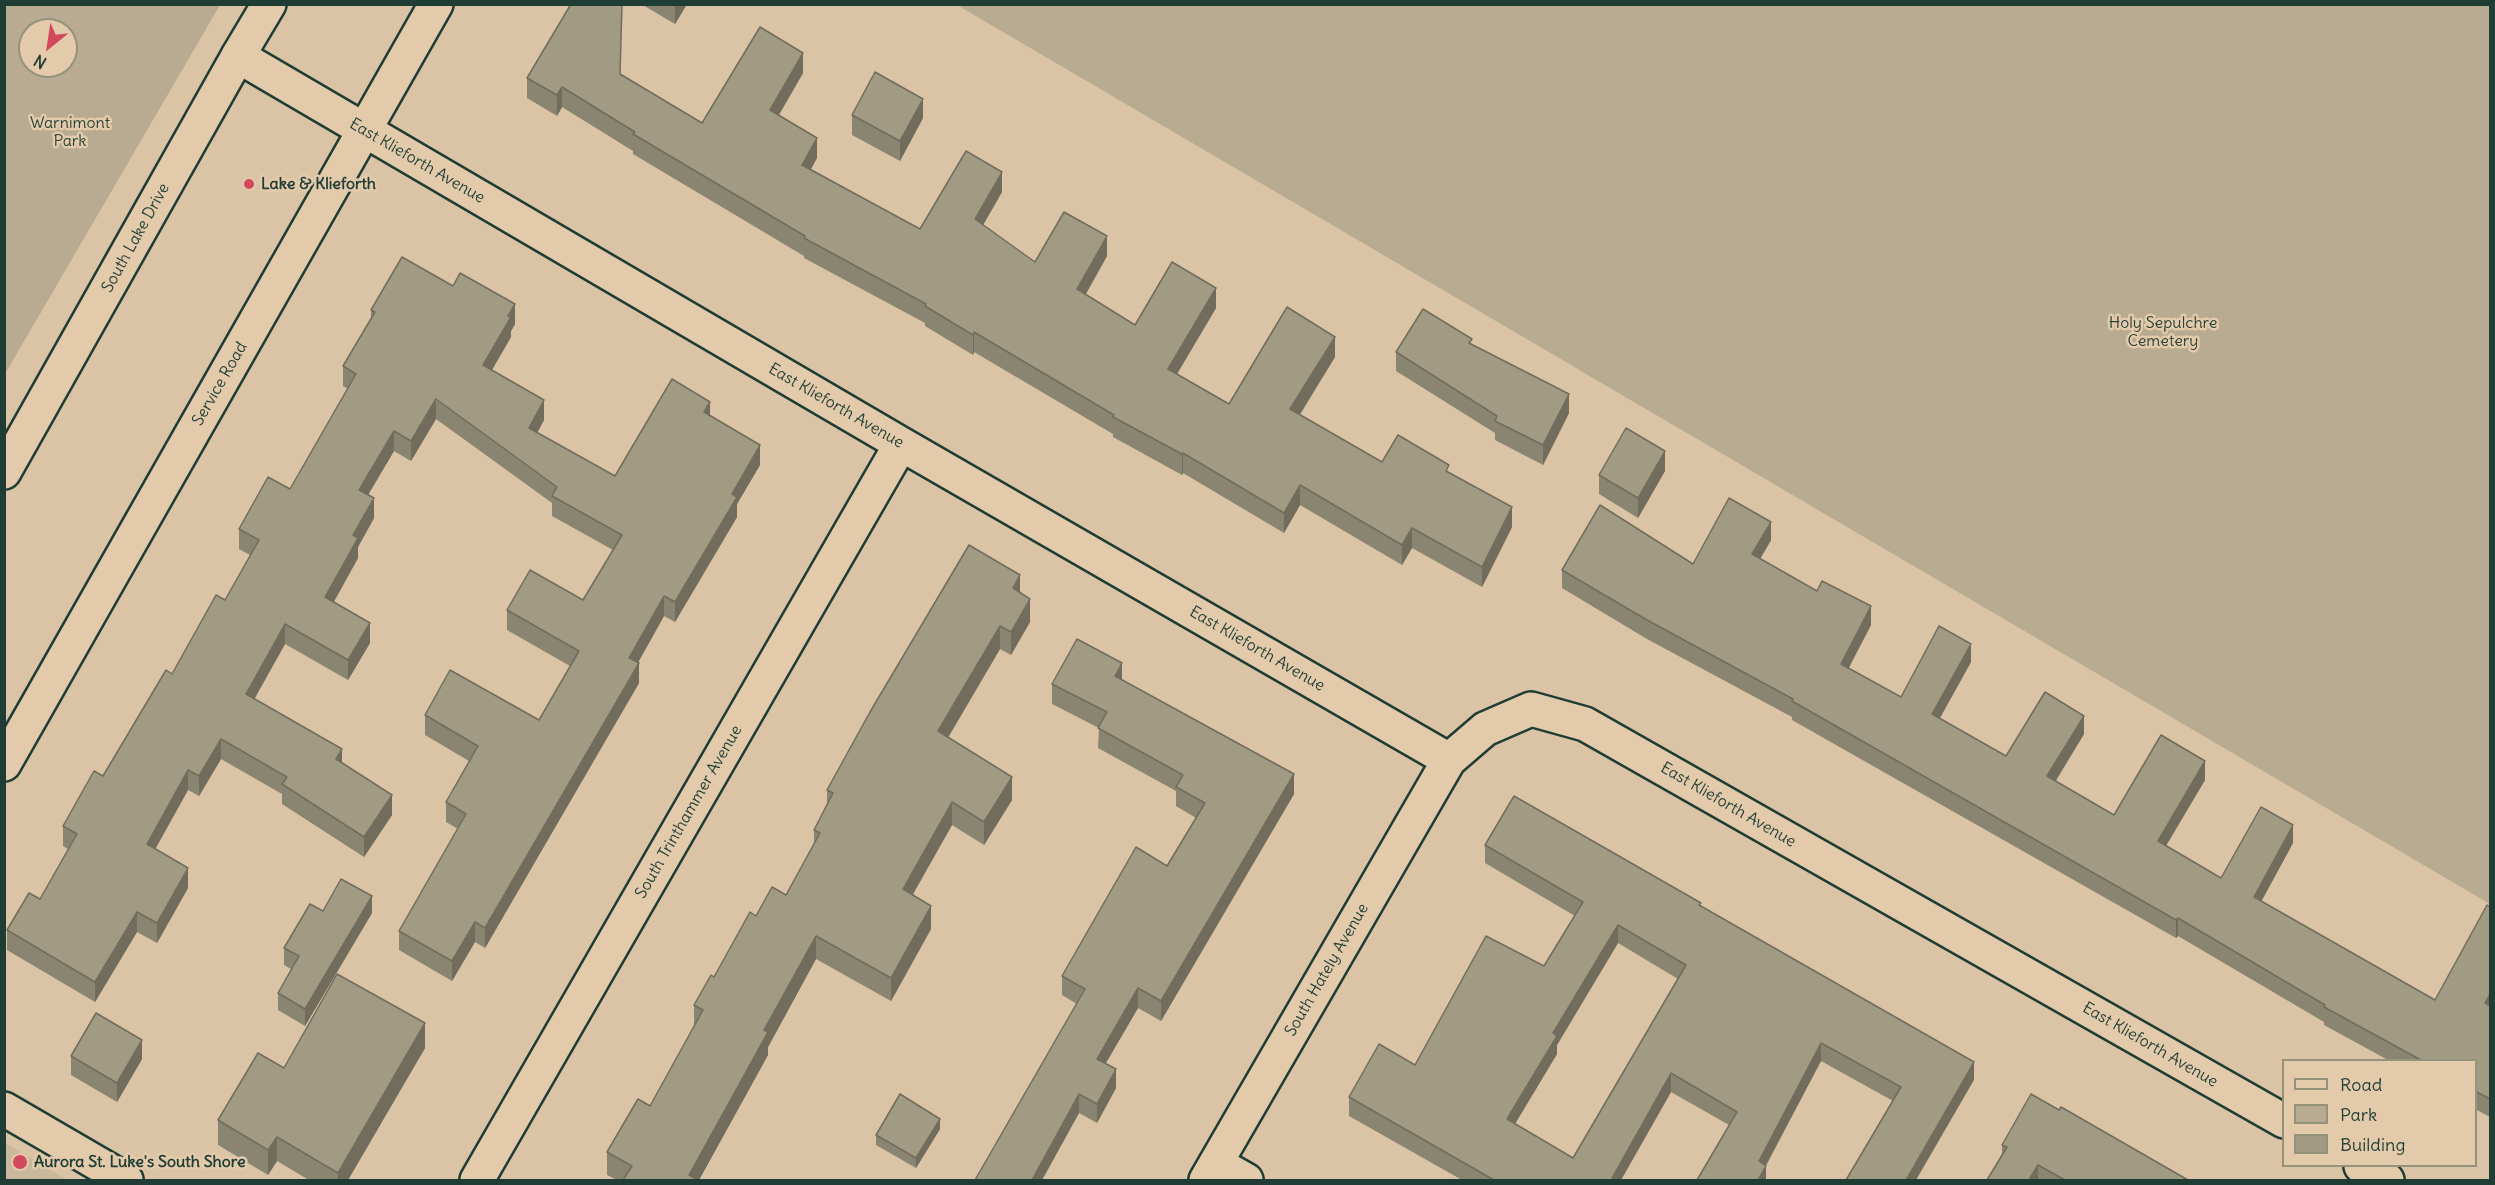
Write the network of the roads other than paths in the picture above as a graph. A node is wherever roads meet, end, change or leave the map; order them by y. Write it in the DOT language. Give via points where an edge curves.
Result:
graph roads {
  1 [pos="269,4"];
  2 [pos="436,4"];
  3 [pos="238,56"];
  4 [pos="364,130"];
  5 [pos="902,444"];
  6 [pos="4,472"];
  7 [pos="1449,760"];
  8 [pos="4,764"];
  9 [pos="4,1109"];
  10 [pos="2282,1120"];
  11 [pos="2363,1167"];
  12 [pos="1211,1172"];
  13 [pos="126,1180"];
  14 [pos="477,1180"];
  15 [pos="1246,1180"];
  16 [pos="2387,1180"];
  1 -- 3 [label="street, South Lake Drive"];
  2 -- 4 [label="street, Service Road"];
  3 -- 4 [label="street, East Klieforth Avenue"];
  3 -- 6 [label="street, South Lake Drive"];
  4 -- 5 [label="street, East Klieforth Avenue"];
  4 -- 8 [label="street, Service Road"];
  5 -- 7 [label="street, East Klieforth Avenue"];
  5 -- 14 [label="street, South Trinthammer Avenue"];
  7 -- 10 [label="street, East Klieforth Avenue" via="1485,729 1531,709 1585,724"];
  7 -- 12 [label="street, South Hately Avenue"];
  9 -- 13 [label="street"];
  11 -- 16 [label="street"];
  12 -- 15 [label="street"];
}
